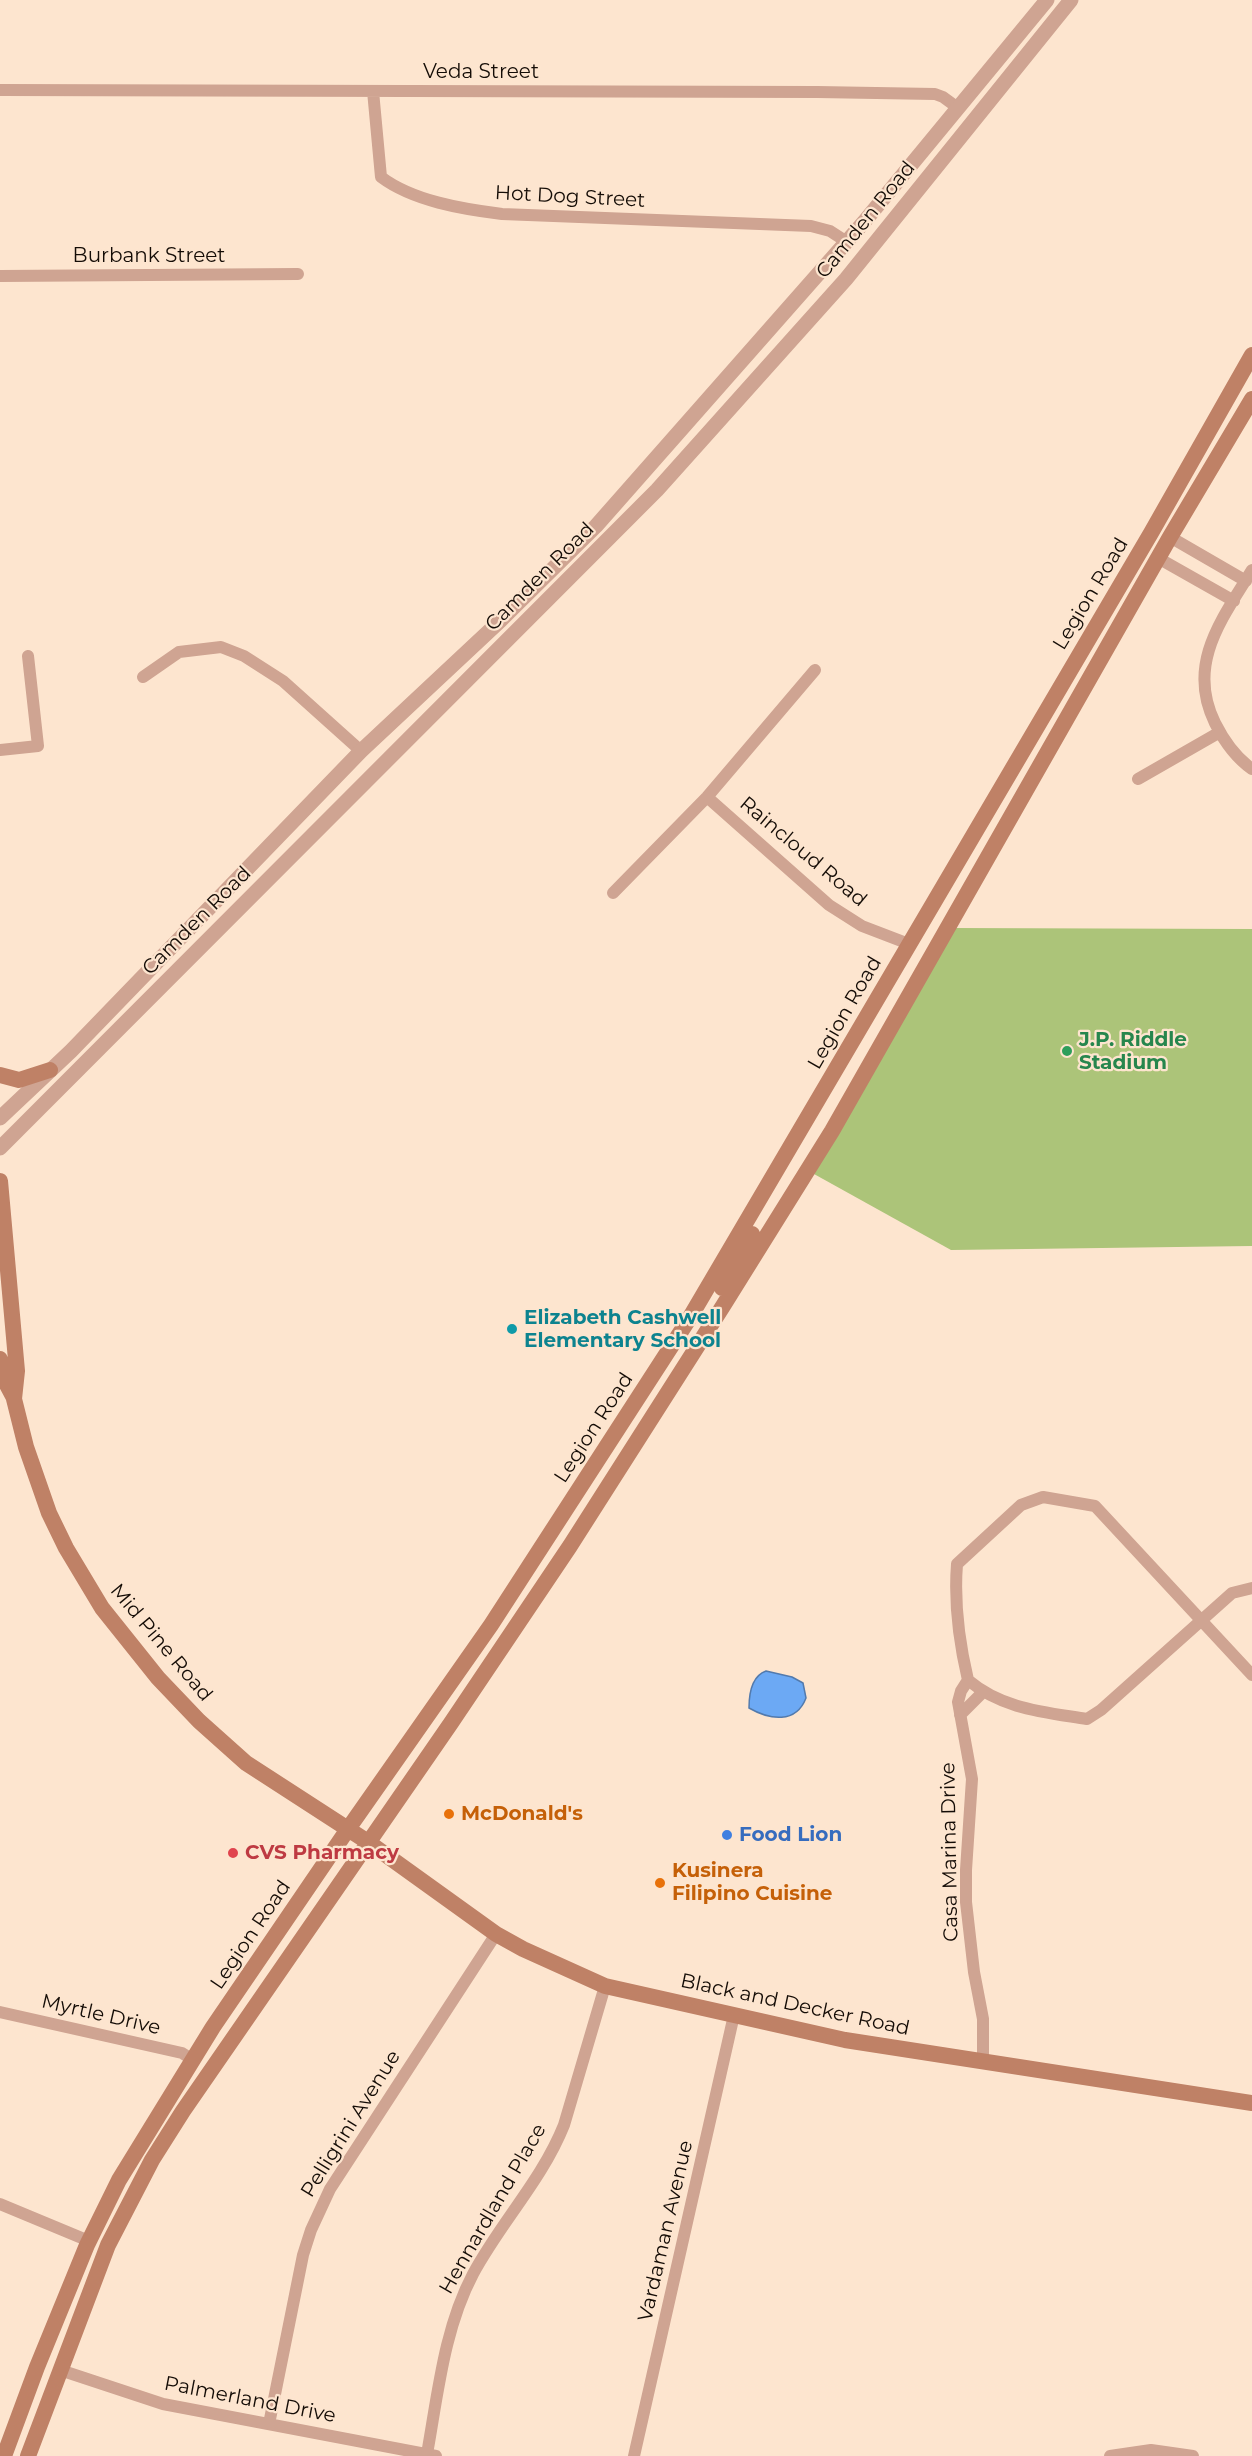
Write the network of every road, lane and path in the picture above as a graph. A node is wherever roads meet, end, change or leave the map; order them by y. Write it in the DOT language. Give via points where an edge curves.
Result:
graph roads {
  1 [pos="1047,0"];
  2 [pos="1071,0"];
  3 [pos="0,90"];
  4 [pos="373,91"];
  5 [pos="958,108"];
  6 [pos="847,242"];
  7 [pos="298,274"];
  8 [pos="0,276"];
  9 [pos="1252,354"];
  10 [pos="1252,399"];
  11 [pos="1199,448"];
  12 [pos="1170,537"];
  13 [pos="1137,556"];
  14 [pos="1158,558"];
  15 [pos="1249,576"];
  16 [pos="1234,601"];
  17 [pos="27,656"];
  18 [pos="815,670"];
  19 [pos="143,677"];
  20 [pos="1059,731"];
  21 [pos="1220,732"];
  22 [pos="0,750"];
  23 [pos="361,751"];
  24 [pos="1252,769"];
  25 [pos="1138,779"];
  26 [pos="707,797"];
  27 [pos="993,802"];
  28 [pos="613,893"];
  29 [pos="909,944"];
  30 [pos="928,960"];
  31 [pos="50,1070"];
  32 [pos="0,1074"];
  33 [pos="0,1118"];
  34 [pos="803,1126"];
  35 [pos="0,1148"];
  36 [pos="0,1182"];
  37 [pos="697,1306"];
  38 [pos="723,1306"];
  39 [pos="0,1359"];
  40 [pos="15,1399"];
  41 [pos="627,1457"];
  42 [pos="592,1468"];
  43 [pos="539,1551"];
  44 [pos="559,1560"];
  45 [pos="1252,1588"];
  46 [pos="1201,1621"];
  47 [pos="1252,1675"];
  48 [pos="968,1680"];
  49 [pos="478,1683"];
  50 [pos="961,1691"];
  51 [pos="983,1692"];
  52 [pos="972,1704"];
  53 [pos="960,1715"];
  54 [pos="348,1829"];
  55 [pos="368,1842"];
  56 [pos="496,1934"];
  57 [pos="605,1986"];
  58 [pos="0,2012"];
  59 [pos="734,2015"];
  60 [pos="193,2060"];
  61 [pos="982,2061"];
  62 [pos="1252,2103"];
  63 [pos="0,2204"];
  64 [pos="89,2241"];
  65 [pos="76,2272"];
  66 [pos="60,2370"];
  67 [pos="30,2386"];
  68 [pos="269,2424"];
  69 [pos="431,2455"];
  70 [pos="4,2456"];
  71 [pos="17,2456"];
  72 [pos="28,2456"];
  73 [pos="634,2456"];
  74 [pos="1110,2456"];
  75 [pos="1193,2456"];
  1 -- 5 [label="street, Camden Road"];
  2 -- 35 [label="street, Camden Road" via="846,279 657,490"];
  3 -- 4 [label="street, Veda Street"];
  4 -- 5 [label="street, Veda Street" via="925,94 943,97"];
  4 -- 6 [label="street, Hot Dog Street" via="381,177 397,189 456,208 502,214 811,226 830,231"];
  5 -- 6 [label="street, Camden Road"];
  6 -- 23 [label="street, Camden Road" via="596,526"];
  7 -- 8 [label="street, Burbank Street"];
  9 -- 11 [label="main road, Legion Road"];
  10 -- 12 [label="main road, Legion Road"];
  11 -- 13 [label="main road, Legion Road"];
  11 -- 14 [label="main road" via="1200,459 1155,543"];
  12 -- 14 [label="main road, Legion Road"];
  12 -- 15 [label="street"];
  13 -- 20 [label="main road" via="1140,566 1061,714"];
  13 -- 27 [label="main road, Legion Road"];
  14 -- 16 [label="street"];
  14 -- 20 [label="main road, Legion Road"];
  15 -- 16 [label="street"];
  16 -- 21 [label="street" via="1212,639 1204,671 1206,702"];
  17 -- 22 [label="street" via="38,746"];
  18 -- 26 [label="street, Raincloud Road"];
  19 -- 23 [label="street" via="179,652 221,647 244,656 283,681"];
  20 -- 30 [label="main road, Legion Road"];
  21 -- 24 [label="street" via="1238,758"];
  21 -- 25 [label="street"];
  23 -- 31 [label="street, Camden Road"];
  26 -- 28 [label="street, Raincloud Road"];
  26 -- 29 [label="street, Raincloud Road" via="829,905 862,926"];
  27 -- 29 [label="main road, Legion Road"];
  27 -- 30 [label="main road" via="990,823 920,948"];
  29 -- 34 [label="main road, Legion Road"];
  30 -- 38 [label="main road, Legion Road" via="832,1131"];
  31 -- 32 [label="main road" via="19,1080"];
  31 -- 33 [label="street, Camden Road"];
  34 -- 37 [label="main road, Legion Road"];
  34 -- 38 [label="main road" via="792,1164 716,1300"];
  36 -- 40 [label="main road, Mid Pine Road" via="17,1371"];
  37 -- 41 [label="main road" via="705,1311 704,1318 634,1432"];
  37 -- 42 [label="main road, Legion Road"];
  38 -- 41 [label="main road, Legion Road"];
  39 -- 40 [label="main road, Mid Pine Road" via="5,1381"];
  40 -- 54 [label="main road, Mid Pine Road" via="26,1447 50,1513 84,1579 127,1641 185,1707 224,1744 272,1781"];
  41 -- 44 [label="main road, Legion Road"];
  42 -- 43 [label="main road, Legion Road"];
  42 -- 44 [label="main road" via="590,1491 556,1546"];
  43 -- 49 [label="main road" via="546,1560 494,1643"];
  43 -- 54 [label="main road, Legion Road"];
  44 -- 49 [label="main road, Legion Road"];
  45 -- 46 [label="street" via="1233,1593"];
  46 -- 47 [label="street"];
  46 -- 48 [label="street" via="1095,1506 1042,1497 1021,1505 957,1564 955,1590"];
  46 -- 51 [label="street" via="1087,1719 1021,1708"];
  48 -- 50 [label="street"];
  48 -- 51 [label="street"];
  49 -- 55 [label="main road, Legion Road"];
  50 -- 52 [label="street"];
  50 -- 53 [label="street, Casa Marina Drive"];
  51 -- 52 [label="street"];
  52 -- 53 [label="street"];
  53 -- 61 [label="street, Casa Marina Drive" via="972,1779 966,1902 983,2019"];
  54 -- 55 [label="main road, Mid Pine Road"];
  54 -- 60 [label="main road, Legion Road"];
  55 -- 56 [label="main road, Black and Decker Road"];
  55 -- 66 [label="main road, Legion Road" via="152,2160 108,2245"];
  56 -- 57 [label="main road, Black and Decker Road"];
  56 -- 68 [label="street, Pelligrini Avenue" via="319,2211 303,2255"];
  57 -- 59 [label="main road, Black and Decker Road"];
  57 -- 69 [label="street, Hennardland Place" via="555,2146 493,2239 461,2299 446,2348"];
  58 -- 60 [label="street, Myrtle Drive" via="182,2053"];
  59 -- 61 [label="main road, Black and Decker Road" via="845,2040"];
  59 -- 73 [label="street, Vardaman Avenue"];
  60 -- 64 [label="main road, Legion Road" via="119,2180"];
  61 -- 62 [label="main road, Black and Decker Road"];
  63 -- 64 [label="street"];
  64 -- 65 [label="main road, Legion Road"];
  65 -- 66 [label="main road" via="78,2286 53,2361"];
  65 -- 67 [label="main road, Legion Road"];
  66 -- 68 [label="street, Palmerland Drive" via="163,2404"];
  66 -- 72 [label="main road, Legion Road"];
  67 -- 70 [label="main road, Legion Road"];
  67 -- 71 [label="main road" via="37,2397"];
  68 -- 69 [label="street, Palmerland Drive"];
  74 -- 75 [label="street" via="1151,2450"];
}
